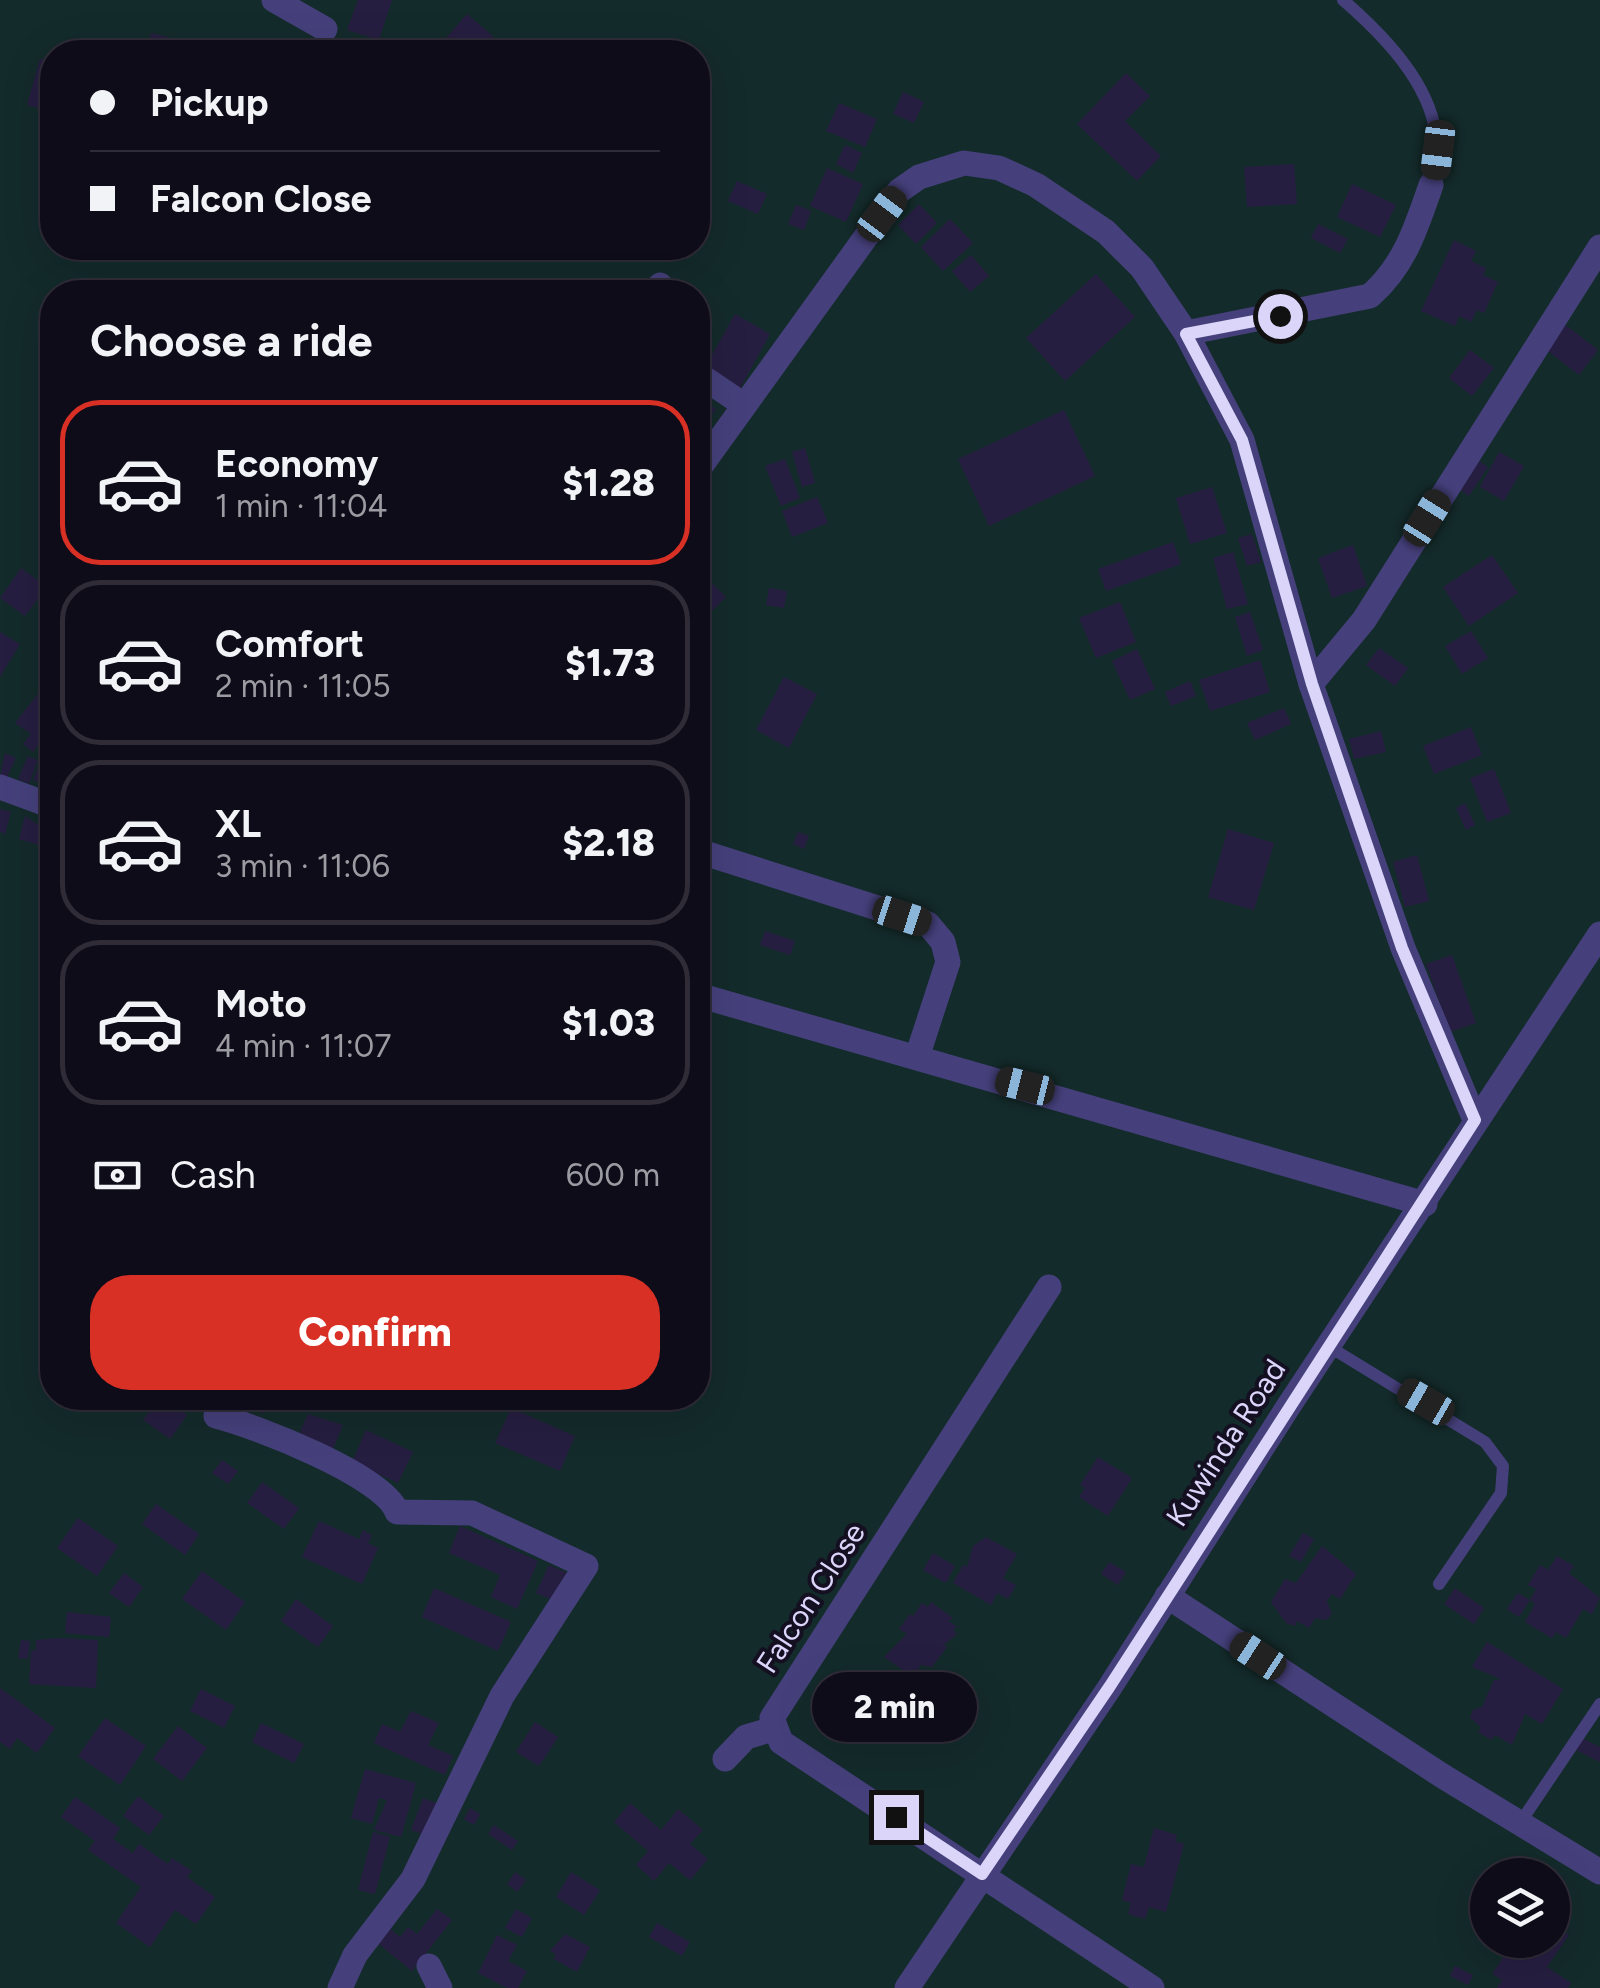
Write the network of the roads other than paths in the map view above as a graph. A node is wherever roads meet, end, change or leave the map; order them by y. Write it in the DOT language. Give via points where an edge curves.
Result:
graph roads {
  1 [pos="274,0"];
  2 [pos="1343,0"];
  3 [pos="325,29"];
  4 [pos="1431,185"];
  5 [pos="1600,248"];
  6 [pos="1186,334"];
  7 [pos="710,382"];
  8 [pos="744,404"];
  9 [pos="710,453"];
  10 [pos="1312,684"];
  11 [pos="0,788"];
  12 [pos="40,802"];
  13 [pos="710,855"];
  14 [pos="1600,934"];
  15 [pos="710,998"];
  16 [pos="917,1058"];
  17 [pos="1475,1120"];
  18 [pos="1425,1204"];
  19 [pos="1049,1287"];
  20 [pos="1328,1346"];
  21 [pos="216,1416"];
  22 [pos="1439,1584"];
  23 [pos="1167,1596"];
  24 [pos="1600,1704"];
  25 [pos="773,1729"];
  26 [pos="725,1759"];
  27 [pos="1520,1823"];
  28 [pos="1600,1872"];
  29 [pos="982,1874"];
  30 [pos="340,1988"];
  31 [pos="906,1988"];
  32 [pos="1152,1988"];
  1 -- 3 [label="street"];
  2 -- 4 [label="lane" via="1404,58 1424,96 1438,150"];
  4 -- 6 [label="street" via="1407,253 1370,296"];
  5 -- 10 [label="street" via="1364,620"];
  6 -- 8 [label="street" via="1142,268 1106,232 1036,185 964,162 899,191"];
  6 -- 10 [label="street" via="1242,440"];
  7 -- 8 [label="street"];
  8 -- 9 [label="street"];
  10 -- 17 [label="street" via="1402,948"];
  11 -- 12 [label="street"];
  13 -- 16 [label="street" via="928,924 948,962"];
  14 -- 17 [label="street, Kuwinda Road"];
  15 -- 16 [label="street"];
  16 -- 18 [label="street"];
  17 -- 18 [label="street, Kuwinda Road"];
  18 -- 20 [label="street, Kuwinda Road"];
  19 -- 25 [label="street, Falcon Close" via="772,1718"];
  20 -- 22 [label="lane" via="1470,1432 1503,1466 1501,1493"];
  20 -- 23 [label="street, Kuwinda Road"];
  21 -- 30 [label="street" via="307,1449 388,1498 397,1512 472,1513 586,1566 502,1696 414,1879 355,1955"];
  23 -- 27 [label="street"];
  23 -- 29 [label="street, Kuwinda Road"];
  24 -- 27 [label="lane"];
  25 -- 26 [label="street" via="746,1737"];
  25 -- 29 [label="street" via="781,1742"];
  27 -- 28 [label="street"];
  29 -- 31 [label="street, Kuwinda Road"];
  29 -- 32 [label="street"];
}
